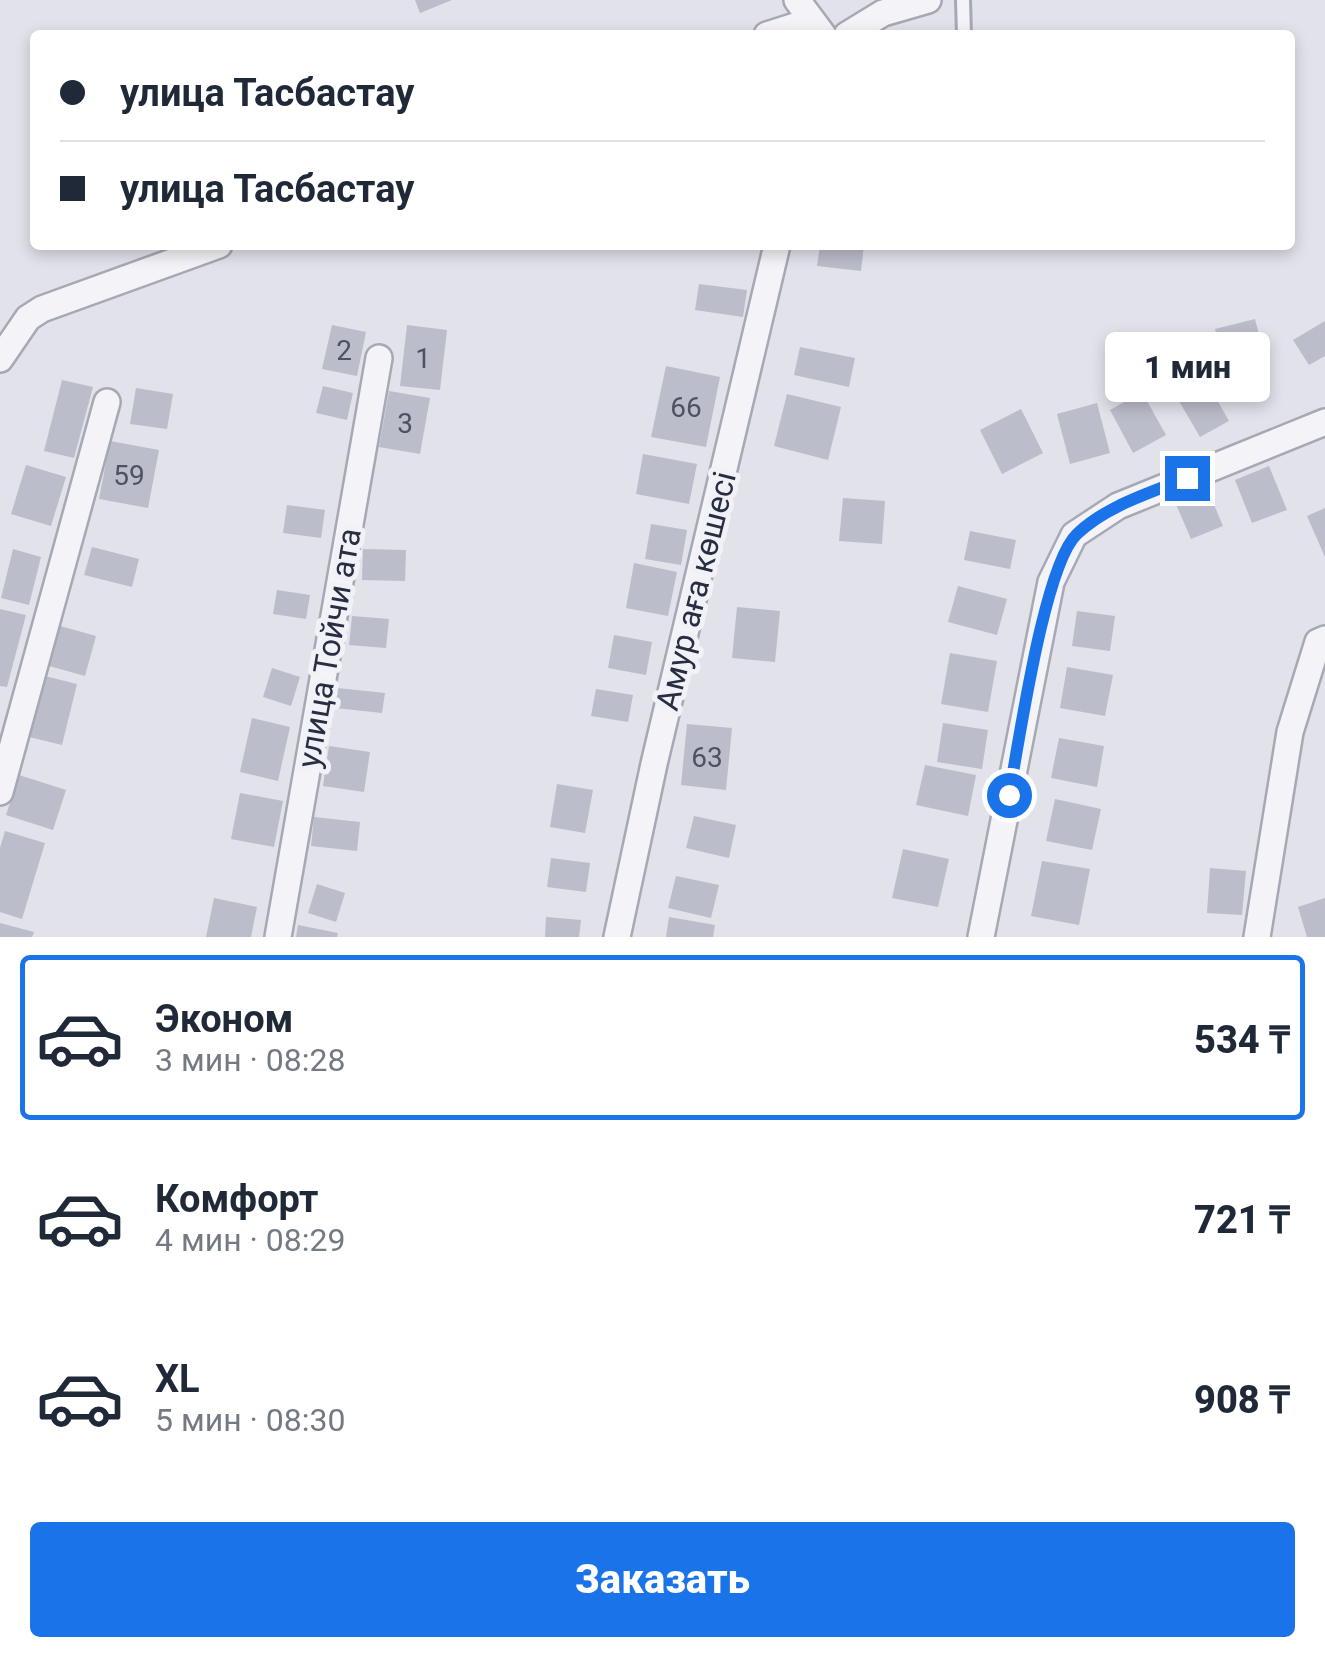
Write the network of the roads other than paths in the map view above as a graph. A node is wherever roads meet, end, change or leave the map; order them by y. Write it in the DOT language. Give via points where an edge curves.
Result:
graph roads {
  1 [pos="928,0"];
  2 [pos="963,0"];
  3 [pos="810,19"];
  4 [pos="780,30"];
  5 [pos="855,30"];
  6 [pos="964,30"];
  7 [pos="204,250"];
  8 [pos="776,250"];
  9 [pos="379,358"];
  10 [pos="0,359"];
  11 [pos="107,402"];
  12 [pos="1325,422"];
  13 [pos="1322,640"];
  14 [pos="0,792"];
  15 [pos="278,937"];
  16 [pos="617,937"];
  17 [pos="981,937"];
  18 [pos="1257,937"];
  1 -- 5 [label="street"];
  2 -- 6 [label="lane"];
  3 -- 4 [label="street"];
  7 -- 10 [label="street" via="42,309"];
  8 -- 16 [label="street, Амур аға көшесі"];
  9 -- 15 [label="street, улица Тойчи ата"];
  11 -- 14 [label="street"];
  12 -- 17 [label="street" via="1118,506 1074,535 1051,582"];
  13 -- 18 [label="street" via="1290,732"];
}
